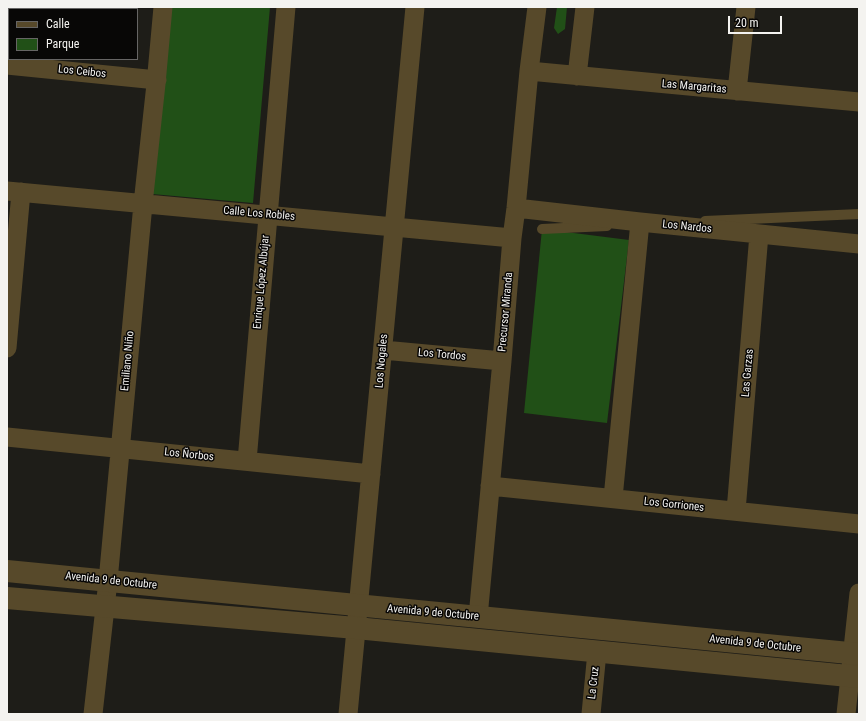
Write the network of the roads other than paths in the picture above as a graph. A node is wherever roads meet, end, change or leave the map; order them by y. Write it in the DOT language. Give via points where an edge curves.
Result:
graph roads {
  1 [pos="163,7"];
  2 [pos="286,7"];
  3 [pos="416,7"];
  4 [pos="537,7"];
  5 [pos="585,7"];
  6 [pos="746,7"];
  7 [pos="40,64"];
  8 [pos="7,65"];
  9 [pos="529,71"];
  10 [pos="578,76"];
  11 [pos="157,80"];
  12 [pos="736,91"];
  13 [pos="859,102"];
  14 [pos="14,191"];
  15 [pos="143,204"];
  16 [pos="516,208"];
  17 [pos="859,214"];
  18 [pos="268,215"];
  19 [pos="640,222"];
  20 [pos="395,227"];
  21 [pos="542,229"];
  22 [pos="759,234"];
  23 [pos="512,238"];
  24 [pos="859,244"];
  25 [pos="7,348"];
  26 [pos="383,350"];
  27 [pos="502,361"];
  28 [pos="7,437"];
  29 [pos="120,448"];
  30 [pos="247,461"];
  31 [pos="371,474"];
  32 [pos="490,486"];
  33 [pos="612,498"];
  34 [pos="736,511"];
  35 [pos="859,524"];
  36 [pos="7,571"];
  37 [pos="108,581"];
  38 [pos="859,593"];
  39 [pos="7,598"];
  40 [pos="105,606"];
  41 [pos="358,606"];
  42 [pos="478,617"];
  43 [pos="356,628"];
  44 [pos="597,652"];
  45 [pos="856,654"];
  46 [pos="855,677"];
  47 [pos="93,714"];
  48 [pos="348,714"];
  49 [pos="591,714"];
  50 [pos="846,714"];
  1 -- 11 [label="street, Emiliano Niño"];
  2 -- 18 [label="street, Enrique López Albújar"];
  3 -- 20 [label="street, Los Nogales"];
  4 -- 9 [label="street, Precursor Miranda"];
  5 -- 10 [label="street"];
  6 -- 12 [label="street"];
  7 -- 8 [label="street, Los Ceibos"];
  7 -- 11 [label="street, Los Ceibos"];
  9 -- 10 [label="street, Las Margaritas"];
  9 -- 16 [label="street, Precursor Miranda"];
  10 -- 12 [label="street, Las Margaritas"];
  11 -- 15 [label="street, Emiliano Niño"];
  12 -- 13 [label="street, Las Margaritas"];
  14 -- 15 [label="street, Calle Los Robles"];
  14 -- 25 [label="street"];
  15 -- 18 [label="street, Calle Los Robles"];
  15 -- 29 [label="street, Emiliano Niño"];
  16 -- 19 [label="street, Los Nardos"];
  16 -- 23 [label="street, Precursor Miranda"];
  17 -- 21 [label="lane"];
  18 -- 20 [label="street, Calle Los Robles"];
  18 -- 30 [label="street, Enrique López Albújar"];
  19 -- 22 [label="street, Los Nardos"];
  19 -- 33 [label="street"];
  20 -- 23 [label="street, Calle Los Robles"];
  20 -- 26 [label="street, Los Nogales"];
  22 -- 24 [label="street, Los Nardos"];
  22 -- 34 [label="street, Las Garzas"];
  23 -- 27 [label="street, Precursor Miranda"];
  26 -- 27 [label="street, Los Tordos"];
  26 -- 31 [label="street, Los Nogales"];
  27 -- 32 [label="street, Precursor Miranda"];
  28 -- 29 [label="street, Los Ñorbos"];
  29 -- 30 [label="street, Los Ñorbos"];
  29 -- 37 [label="street, Emiliano Niño"];
  30 -- 31 [label="street, Los Ñorbos"];
  31 -- 41 [label="street, Los Nogales"];
  32 -- 33 [label="street, Los Gorriones"];
  32 -- 42 [label="street, Precursor Miranda"];
  33 -- 34 [label="street, Los Gorriones"];
  34 -- 35 [label="street, Los Gorriones"];
  36 -- 37 [label="street, Avenida 9 de Octubre"];
  37 -- 40 [label="street, Emiliano Niño"];
  37 -- 41 [label="street, Avenida 9 de Octubre"];
  38 -- 45 [label="street"];
  39 -- 40 [label="street, Avenida 9 de Octubre"];
  40 -- 43 [label="street, Avenida 9 de Octubre"];
  40 -- 47 [label="street, Emiliano Niño"];
  41 -- 42 [label="street, Avenida 9 de Octubre"];
  41 -- 43 [label="street, Los Nogales"];
  42 -- 45 [label="street, Avenida 9 de Octubre"];
  43 -- 44 [label="street, Avenida 9 de Octubre"];
  43 -- 48 [label="street, Los Nogales"];
  44 -- 46 [label="street, Avenida 9 de Octubre"];
  44 -- 49 [label="street, La Cruz"];
  45 -- 46 [label="street"];
  46 -- 50 [label="street"];
}
